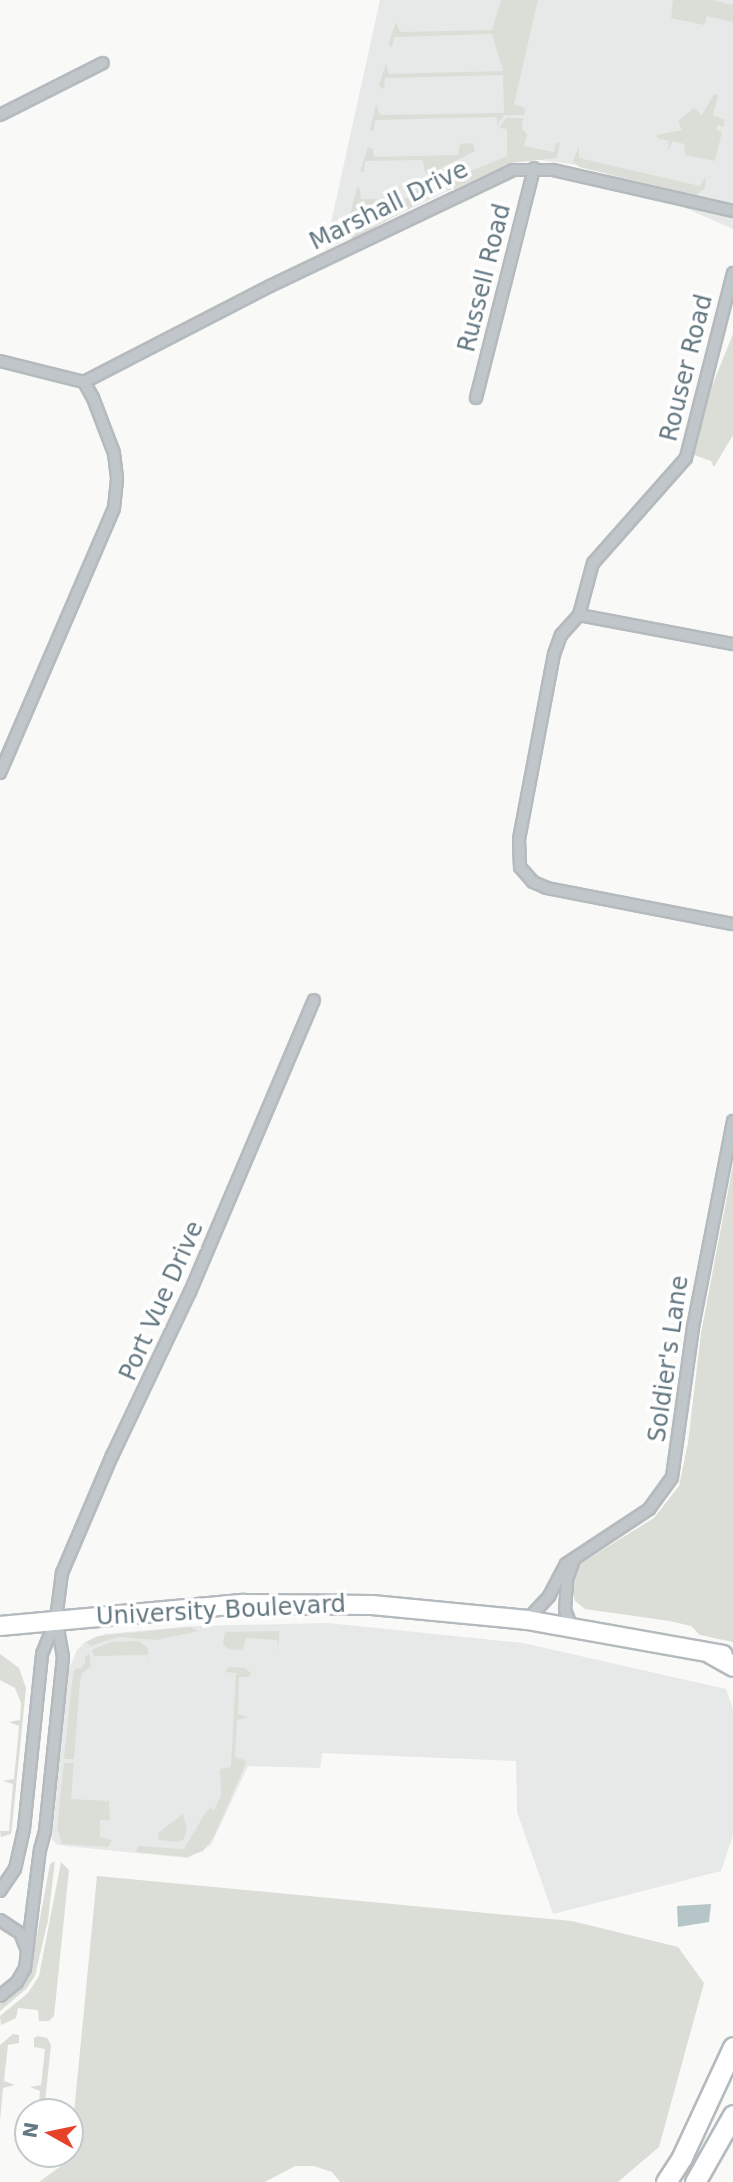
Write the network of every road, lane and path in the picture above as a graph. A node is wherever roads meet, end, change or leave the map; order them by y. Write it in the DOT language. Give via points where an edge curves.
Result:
graph roads {
  1 [pos="103,63"];
  2 [pos="0,114"];
  3 [pos="534,168"];
  4 [pos="733,211"];
  5 [pos="733,273"];
  6 [pos="0,361"];
  7 [pos="84,382"];
  8 [pos="476,398"];
  9 [pos="579,615"];
  10 [pos="733,644"];
  11 [pos="0,772"];
  12 [pos="733,924"];
  13 [pos="314,1000"];
  14 [pos="733,1121"];
  15 [pos="575,1557"];
  16 [pos="56,1619"];
  17 [pos="527,1620"];
  18 [pos="0,1626"];
  19 [pos="572,1628"];
  20 [pos="733,1651"];
  21 [pos="710,1653"];
  22 [pos="733,1657"];
  23 [pos="733,1666"];
  24 [pos="0,1891"];
  25 [pos="0,1920"];
  26 [pos="27,1952"];
  27 [pos="0,1996"];
  28 [pos="733,2048"];
  29 [pos="733,2115"];
  30 [pos="666,2182"];
  31 [pos="695,2182"];
  1 -- 2 [label="street"];
  3 -- 4 [label="street, Marshall Drive"];
  3 -- 7 [label="street, Marshall Drive" via="494,178"];
  3 -- 8 [label="street, Russell Road"];
  5 -- 9 [label="street, Rouser Road" via="686,458 593,563"];
  6 -- 7 [label="street"];
  7 -- 11 [label="street" via="114,453 114,509"];
  9 -- 10 [label="street"];
  9 -- 12 [label="street" via="561,635 554,654 519,839 520,867 533,882 547,888"];
  13 -- 16 [label="street, Port Vue Drive" via="190,1292 66,1563"];
  14 -- 15 [label="street, Soldier's Lane" via="693,1327 672,1477 649,1509"];
  15 -- 17 [label="street, Soldier's Lane"];
  15 -- 19 [label="street" via="567,1579 565,1610"];
  16 -- 17 [label="main road, University Boulevard" via="244,1604 338,1604"];
  16 -- 18 [label="main road, University Boulevard"];
  16 -- 24 [label="street" via="41,1654 16,1869"];
  16 -- 26 [label="street" via="63,1657"];
  17 -- 19 [label="main road, University Boulevard"];
  19 -- 21 [label="main road, University Boulevard"];
  20 -- 21 [label="highway"];
  21 -- 22 [label="main road, University Boulevard"];
  21 -- 23 [label="highway"];
  25 -- 26 [label="street" via="20,1933"];
  26 -- 27 [label="street" via="17,1982"];
  28 -- 30 [label="highway"];
  29 -- 31 [label="highway"];
}
